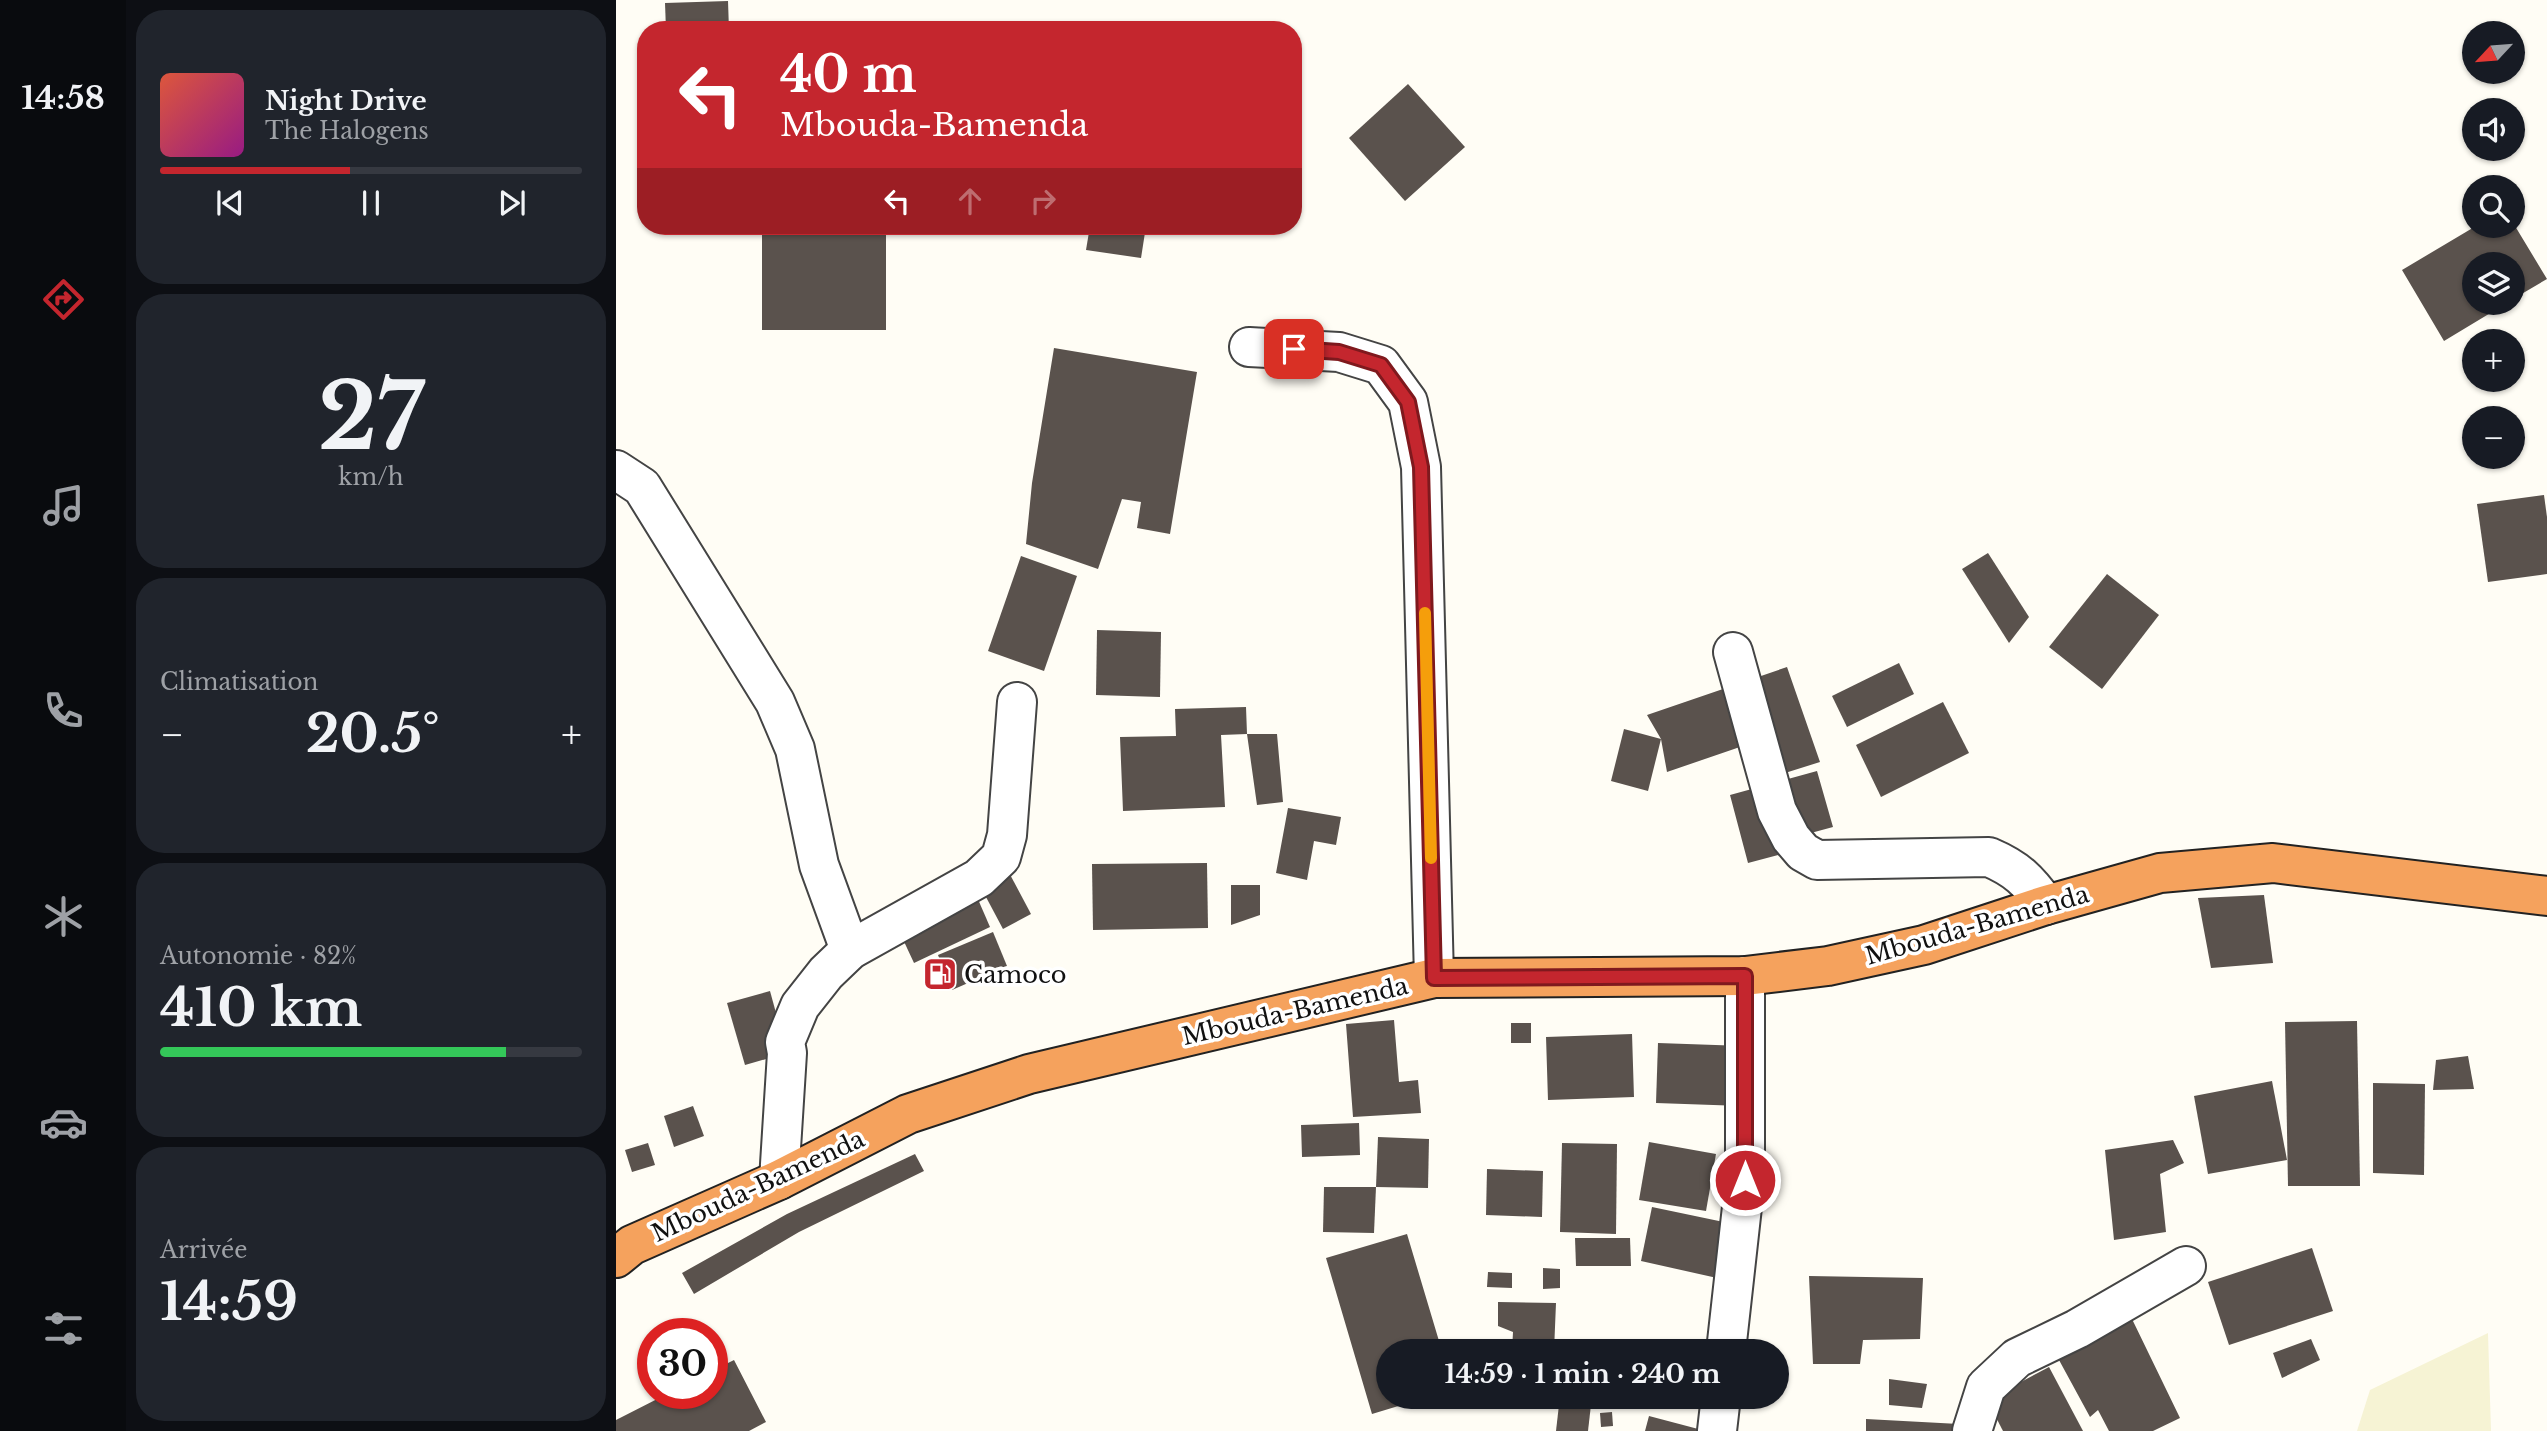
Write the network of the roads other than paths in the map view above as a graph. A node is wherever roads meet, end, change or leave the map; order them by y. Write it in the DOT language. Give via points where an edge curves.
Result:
graph roads {
  1 [pos="1249,346"];
  2 [pos="616,470"];
  3 [pos="1733,652"];
  4 [pos="1017,702"];
  5 [pos="2547,896"];
  6 [pos="2046,905"];
  7 [pos="850,950"];
  8 [pos="1745,976"];
  9 [pos="1434,978"];
  10 [pos="779,1180"];
  11 [pos="616,1258"];
  12 [pos="2186,1266"];
  13 [pos="1727,1339"];
  14 [pos="1720,1409"];
  15 [pos="1717,1431"];
  16 [pos="1972,1431"];
  1 -- 9 [label="street" via="1339,352 1381,365 1408,402 1421,467"];
  2 -- 7 [label="street" via="642,487 775,702 795,749 819,866"];
  3 -- 6 [label="street" via="1777,811 1803,852 1817,860 1989,857 2028,880"];
  4 -- 7 [label="street" via="1007,835 1001,857 979,878"];
  5 -- 6 [label="highway, Mbouda-Bamenda" via="2273,863 2160,873"];
  6 -- 8 [label="highway, Mbouda-Bamenda" via="1924,945 1828,966"];
  7 -- 10 [label="street" via="800,1006 785,1042"];
  8 -- 9 [label="highway, Mbouda-Bamenda"];
  8 -- 13 [label="street" via="1745,1180"];
  9 -- 10 [label="highway, Mbouda-Bamenda" via="1029,1074 908,1114"];
  10 -- 11 [label="highway, Mbouda-Bamenda" via="632,1245"];
  12 -- 16 [label="street" via="2017,1358 1986,1387"];
  14 -- 15 [label="street"];
}
